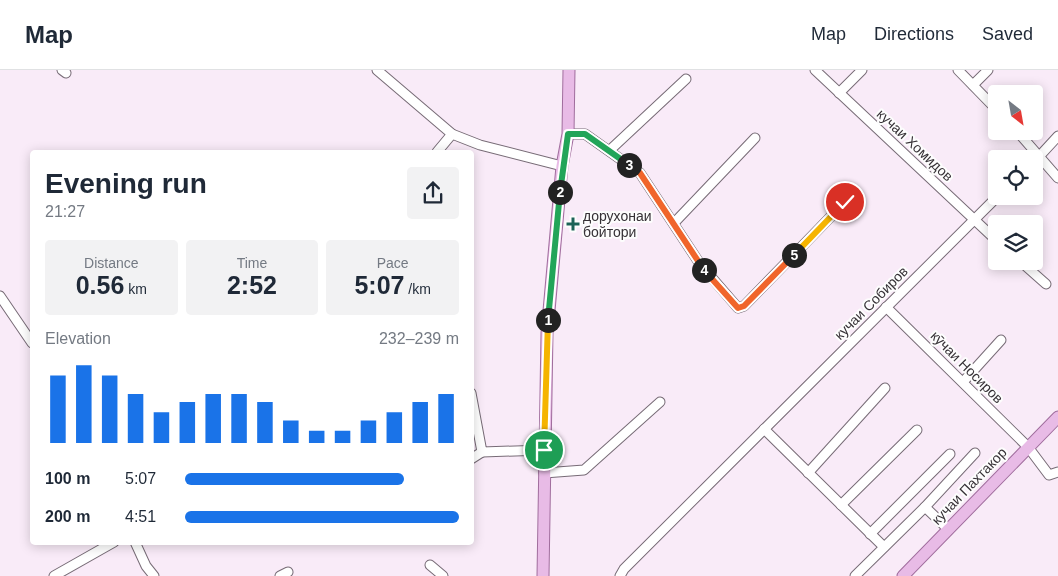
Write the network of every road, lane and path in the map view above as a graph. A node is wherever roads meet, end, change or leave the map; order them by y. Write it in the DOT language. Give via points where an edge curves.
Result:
graph roads {
  1 [pos="377,70"];
  2 [pos="569,70"];
  3 [pos="815,70"];
  4 [pos="862,70"];
  5 [pos="958,70"];
  6 [pos="988,70"];
  7 [pos="686,79"];
  8 [pos="973,85"];
  9 [pos="839,93"];
  10 [pos="988,101"];
  11 [pos="452,134"];
  12 [pos="568,134"];
  13 [pos="1058,136"];
  14 [pos="755,138"];
  15 [pos="439,150"];
  16 [pos="610,150"];
  17 [pos="1043,152"];
  18 [pos="1043,164"];
  19 [pos="562,166"];
  20 [pos="1058,178"];
  21 [pos="845,202"];
  22 [pos="989,205"];
  23 [pos="974,219"];
  24 [pos="674,222"];
  25 [pos="988,232"];
  26 [pos="1030,270"];
  27 [pos="1046,284"];
  28 [pos="0,296"];
  29 [pos="886,307"];
  30 [pos="30,340"];
  31 [pos="1002,340"];
  32 [pos="963,382"];
  33 [pos="885,388"];
  34 [pos="660,402"];
  35 [pos="474,409"];
  36 [pos="1058,418"];
  37 [pos="764,429"];
  38 [pos="917,430"];
  39 [pos="1028,447"];
  40 [pos="544,450"];
  41 [pos="482,452"];
  42 [pos="975,453"];
  43 [pos="950,454"];
  44 [pos="474,457"];
  45 [pos="808,472"];
  46 [pos="1058,472"];
  47 [pos="544,473"];
  48 [pos="841,505"];
  49 [pos="925,507"];
  50 [pos="948,529"];
  51 [pos="870,534"];
  52 [pos="109,545"];
  53 [pos="136,545"];
  54 [pos="884,547"];
  55 [pos="430,565"];
  56 [pos="54,576"];
  57 [pos="154,576"];
  58 [pos="443,576"];
  59 [pos="542,576"];
  60 [pos="620,576"];
  61 [pos="854,576"];
  62 [pos="903,576"];
  1 -- 11 [label="street"];
  2 -- 12 [label="main road"];
  3 -- 9 [label="street, кучаи Хомидов"];
  4 -- 9 [label="street"];
  5 -- 8 [label="street"];
  6 -- 8 [label="street"];
  7 -- 16 [label="street"];
  8 -- 10 [label="street"];
  9 -- 23 [label="street, кучаи Хомидов"];
  11 -- 15 [label="street"];
  11 -- 19 [label="street" via="480,145"];
  12 -- 16 [label="street" via="585,134"];
  12 -- 19 [label="main road"];
  13 -- 17 [label="street"];
  14 -- 24 [label="street"];
  16 -- 24 [label="street" via="640,173"];
  18 -- 20 [label="street"];
  19 -- 40 [label="main road" via="547,333"];
  21 -- 24 [label="street" via="744,306 738,308 700,264"];
  22 -- 23 [label="street, кучаи Собиров"];
  23 -- 25 [label="street, кучаи Хомидов"];
  23 -- 29 [label="street, кучаи Собиров"];
  26 -- 27 [label="street"];
  28 -- 30 [label="street"];
  29 -- 32 [label="street, кӯчаи Носиров"];
  29 -- 37 [label="street, кучаи Собиров"];
  31 -- 32 [label="street"];
  32 -- 39 [label="street, кӯчаи Носиров"];
  33 -- 45 [label="street"];
  34 -- 47 [label="street" via="584,470"];
  35 -- 41 [label="street"];
  36 -- 39 [label="main road, кучаи Пахтакор"];
  37 -- 45 [label="street"];
  37 -- 60 [label="street, кучаи Собиров"];
  38 -- 48 [label="street"];
  39 -- 46 [label="street, кӯчаи Носиров" via="1049,475"];
  39 -- 50 [label="main road, кучаи Пахтакор"];
  40 -- 41 [label="street"];
  40 -- 47 [label="main road"];
  41 -- 44 [label="street"];
  42 -- 49 [label="street, кучаи Пахтакор"];
  43 -- 51 [label="street"];
  45 -- 48 [label="street"];
  47 -- 59 [label="main road"];
  48 -- 51 [label="street"];
  49 -- 50 [label="street"];
  49 -- 54 [label="street, кучаи Пахтакор"];
  50 -- 62 [label="main road, кучаи Пахтакор"];
  51 -- 54 [label="street"];
  52 -- 56 [label="street"];
  53 -- 57 [label="street"];
  54 -- 61 [label="street, кучаи Пахтакор"];
  55 -- 58 [label="street"];
}
